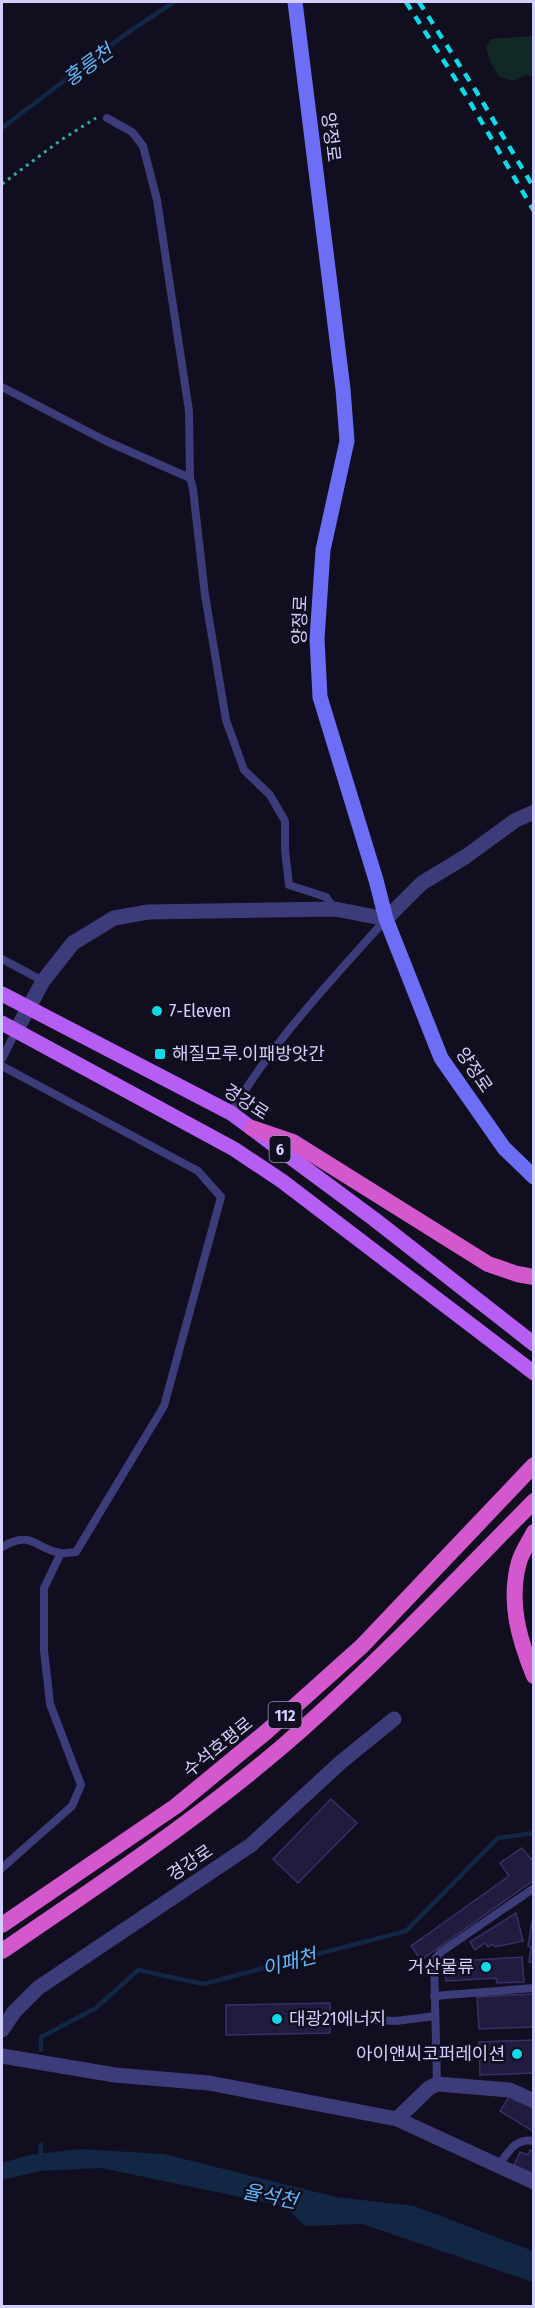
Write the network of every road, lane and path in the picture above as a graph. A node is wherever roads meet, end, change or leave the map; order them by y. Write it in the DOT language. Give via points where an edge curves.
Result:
graph roads {
  1 [pos="295,2"];
  2 [pos="107,118"];
  3 [pos="2,184"];
  4 [pos="2,387"];
  5 [pos="190,478"];
  6 [pos="534,812"];
  7 [pos="335,909"];
  8 [pos="386,919"];
  9 [pos="2,959"];
  10 [pos="43,981"];
  11 [pos="2,994"];
  12 [pos="28,1007"];
  13 [pos="2,1023"];
  14 [pos="16,1030"];
  15 [pos="2,1059"];
  16 [pos="2,1066"];
  17 [pos="231,1113"];
  18 [pos="252,1128"];
  19 [pos="534,1177"];
  20 [pos="534,1277"];
  21 [pos="534,1344"];
  22 [pos="534,1373"];
  23 [pos="534,1465"];
  24 [pos="534,1501"];
  25 [pos="534,1532"];
  26 [pos="2,1547"];
  27 [pos="61,1553"];
  28 [pos="534,1676"];
  29 [pos="394,1719"];
  30 [pos="2,1868"];
  31 [pos="534,1888"];
  32 [pos="2,1925"];
  33 [pos="2,1951"];
  34 [pos="534,1988"];
  35 [pos="434,1996"];
  36 [pos="435,2016"];
  37 [pos="339,2019"];
  38 [pos="2,2031"];
  39 [pos="2,2056"];
  40 [pos="437,2084"];
  41 [pos="534,2101"];
  42 [pos="397,2119"];
  43 [pos="534,2141"];
  44 [pos="498,2166"];
  45 [pos="534,2182"];
  1 -- 8 [label="main road, 양정로" via="344,389 346,441 323,550 317,639 320,697"];
  2 -- 3 [label="path" via="94,118"];
  2 -- 5 [label="lane" via="132,132 143,146 157,200 189,411"];
  4 -- 5 [label="lane" via="106,441"];
  5 -- 7 [label="lane" via="226,720 244,770 270,795 285,821 289,885 326,897"];
  6 -- 8 [label="street" via="422,883"];
  7 -- 8 [label="street"];
  7 -- 10 [label="street" via="148,912 114,918 73,943"];
  8 -- 17 [label="lane" via="308,1006"];
  8 -- 19 [label="main road, 양정로" via="441,1058 504,1148"];
  9 -- 10 [label="lane"];
  10 -- 12 [label="street"];
  11 -- 12 [label="main road, 경강로 / 6"];
  12 -- 14 [label="street"];
  12 -- 17 [label="main road, 경강로 / 6"];
  13 -- 14 [label="main road, 6"];
  14 -- 15 [label="lane"];
  14 -- 22 [label="main road, 6" via="234,1149 282,1181"];
  16 -- 27 [label="lane" via="198,1171 221,1197 164,1406 76,1552"];
  17 -- 18 [label="main road, 경강로 / 6"];
  18 -- 20 [label="highway" via="293,1142 488,1264"];
  18 -- 21 [label="main road, 경강로 / 6"];
  23 -- 32 [label="highway, 수석호평로 / 112" via="362,1646 266,1732 176,1806"];
  24 -- 33 [label="highway, 112" via="384,1654 284,1744 212,1803"];
  25 -- 28 [label="highway" via="519,1561 514,1603 516,1625"];
  26 -- 27 [label="lane" via="29,1540"];
  27 -- 30 [label="lane" via="44,1588 44,1650 50,1704 81,1785 72,1806"];
  29 -- 38 [label="street, 경강로" via="251,1845 38,1988"];
  31 -- 35 [label="lane" via="436,1957"];
  34 -- 35 [label="lane"];
  35 -- 36 [label="lane"];
  36 -- 37 [label="lane" via="396,2021"];
  36 -- 40 [label="lane"];
  39 -- 42 [label="street" via="115,2074 209,2083"];
  40 -- 41 [label="street" via="510,2090"];
  40 -- 42 [label="street"];
  42 -- 44 [label="street"];
  43 -- 44 [label="lane" via="519,2141"];
  44 -- 45 [label="street"];
}
